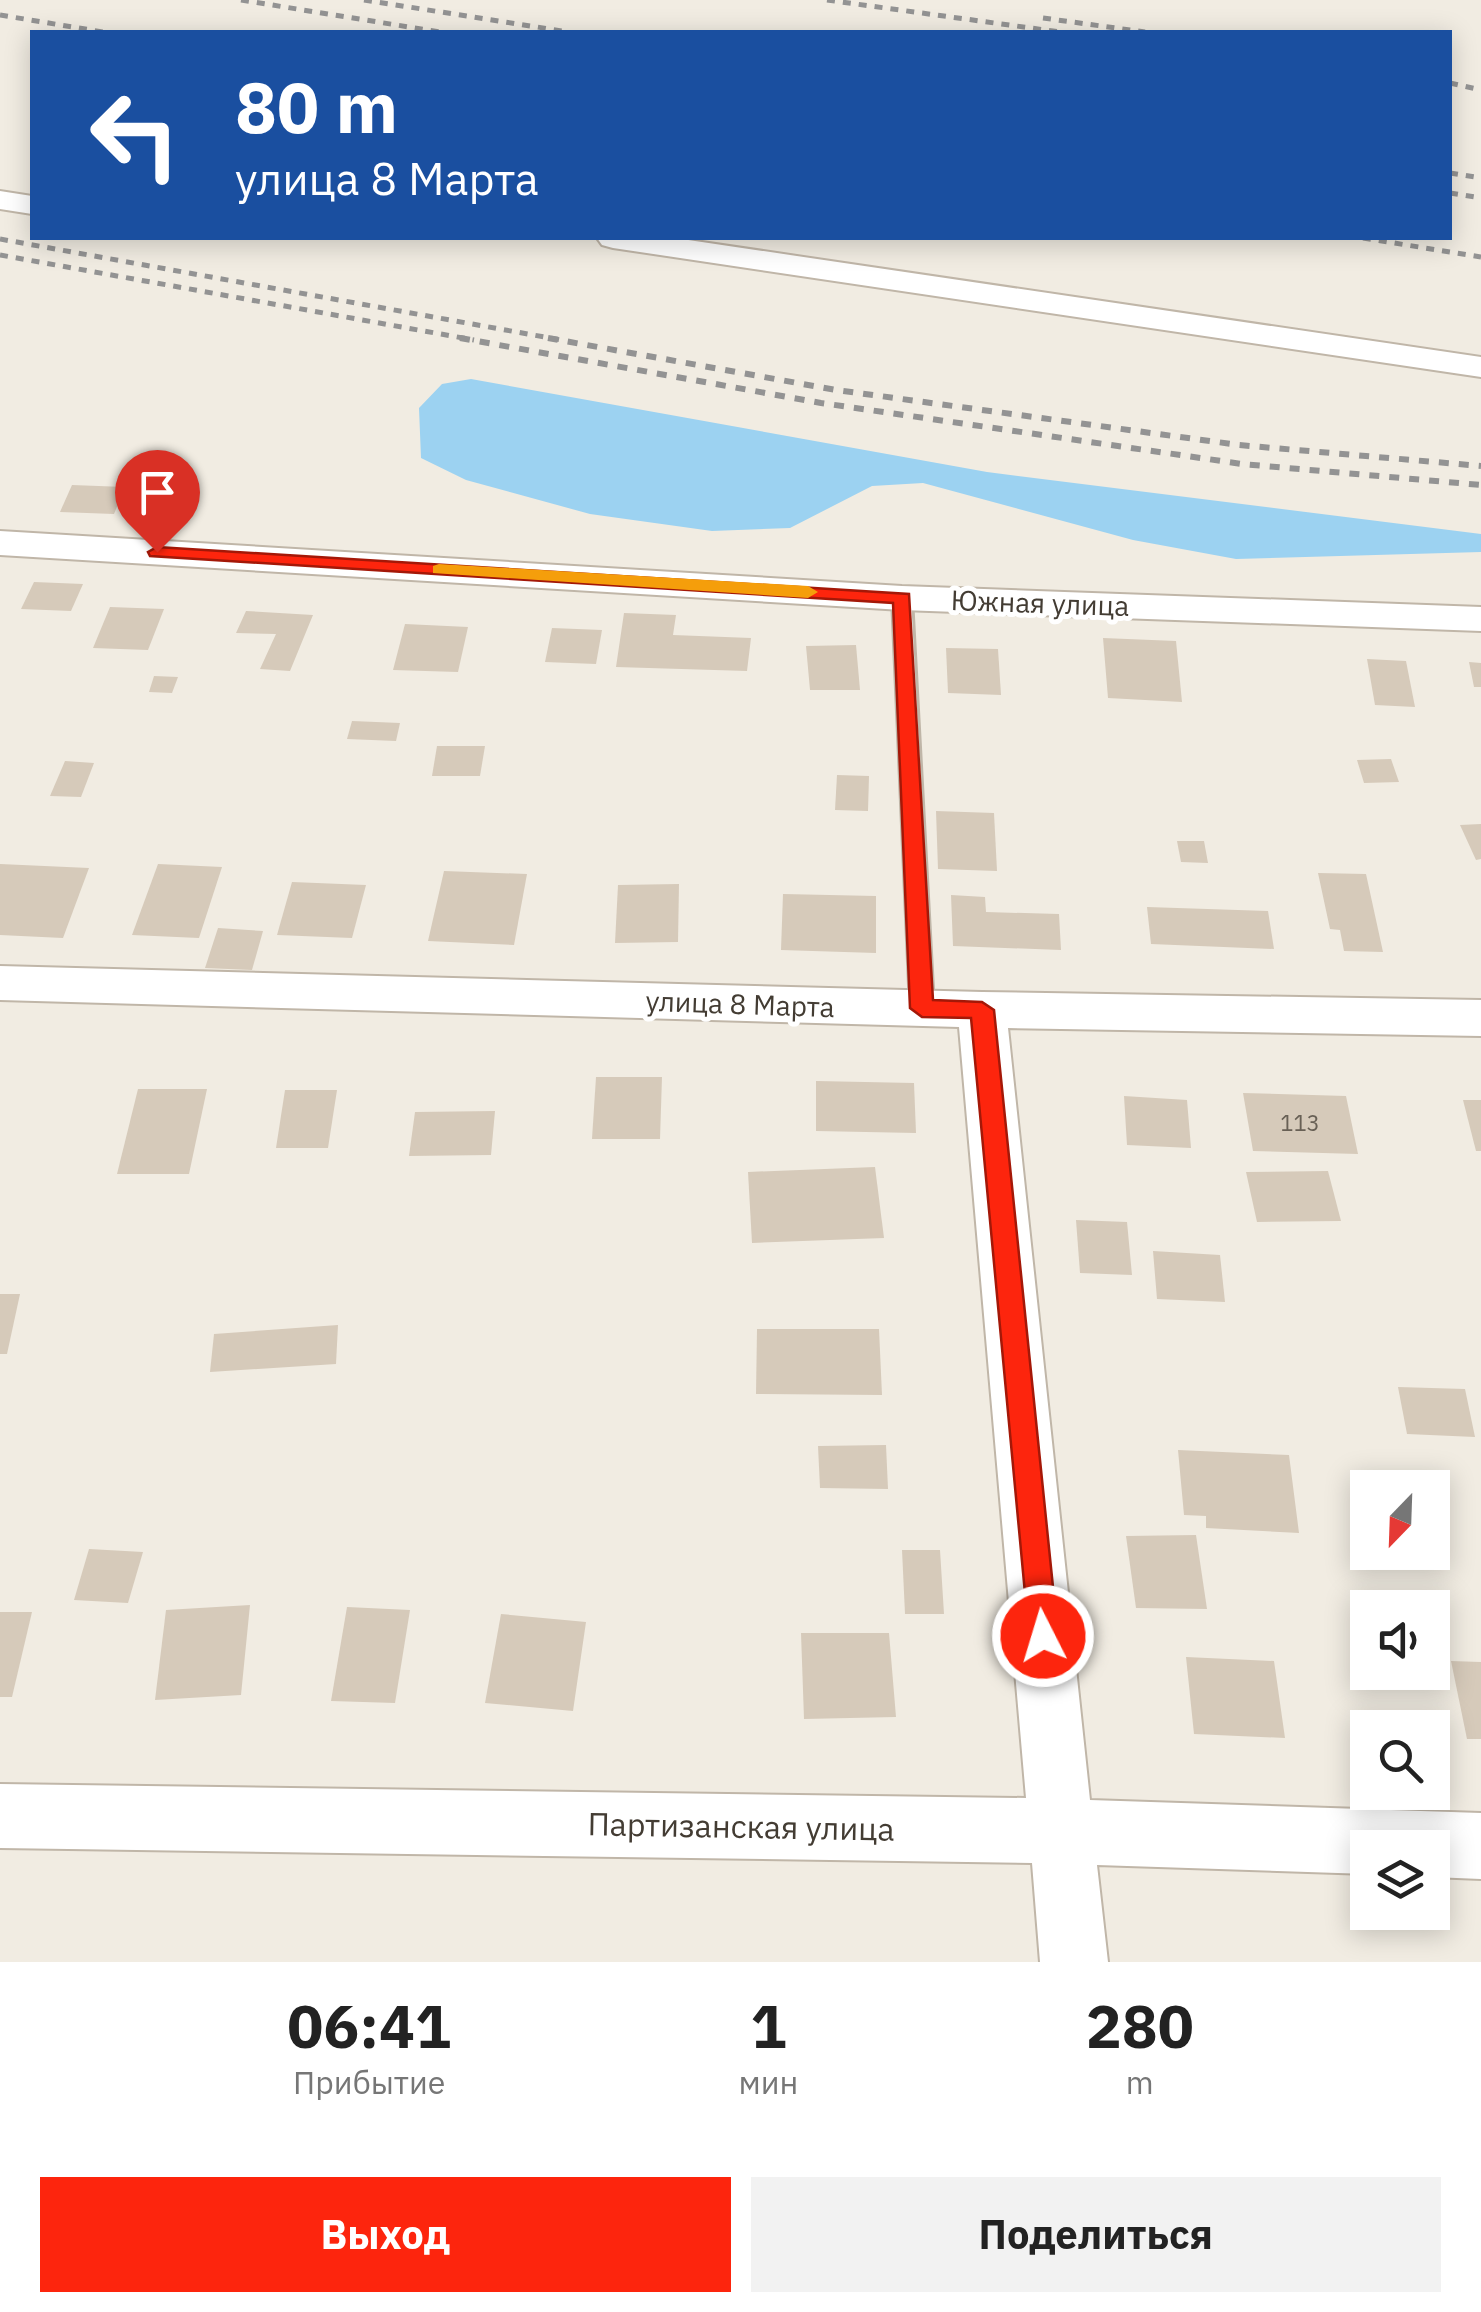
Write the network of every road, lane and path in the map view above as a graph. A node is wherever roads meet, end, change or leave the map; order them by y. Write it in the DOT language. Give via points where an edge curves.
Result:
graph roads {
  1 [pos="0,200"];
  2 [pos="30,205"];
  3 [pos="626,240"];
  4 [pos="1481,367"];
  5 [pos="0,543"];
  6 [pos="902,598"];
  7 [pos="1481,619"];
  8 [pos="0,983"];
  9 [pos="922,1008"];
  10 [pos="982,1010"];
  11 [pos="1481,1018"];
  12 [pos="0,1816"];
  13 [pos="1062,1831"];
  14 [pos="1481,1846"];
  15 [pos="1074,1962"];
  1 -- 2 [label="street"];
  3 -- 4 [label="street"];
  5 -- 6 [label="street, Южная улица"];
  6 -- 7 [label="street, Южная улица"];
  6 -- 9 [label="lane"];
  8 -- 9 [label="street, улица 8 Марта"];
  9 -- 10 [label="street, улица 8 Марта"];
  10 -- 11 [label="street, улица 8 Марта"];
  10 -- 13 [label="street"];
  12 -- 13 [label="street, Партизанская улица"];
  13 -- 14 [label="street, Партизанская улица"];
  13 -- 15 [label="street"];
}
